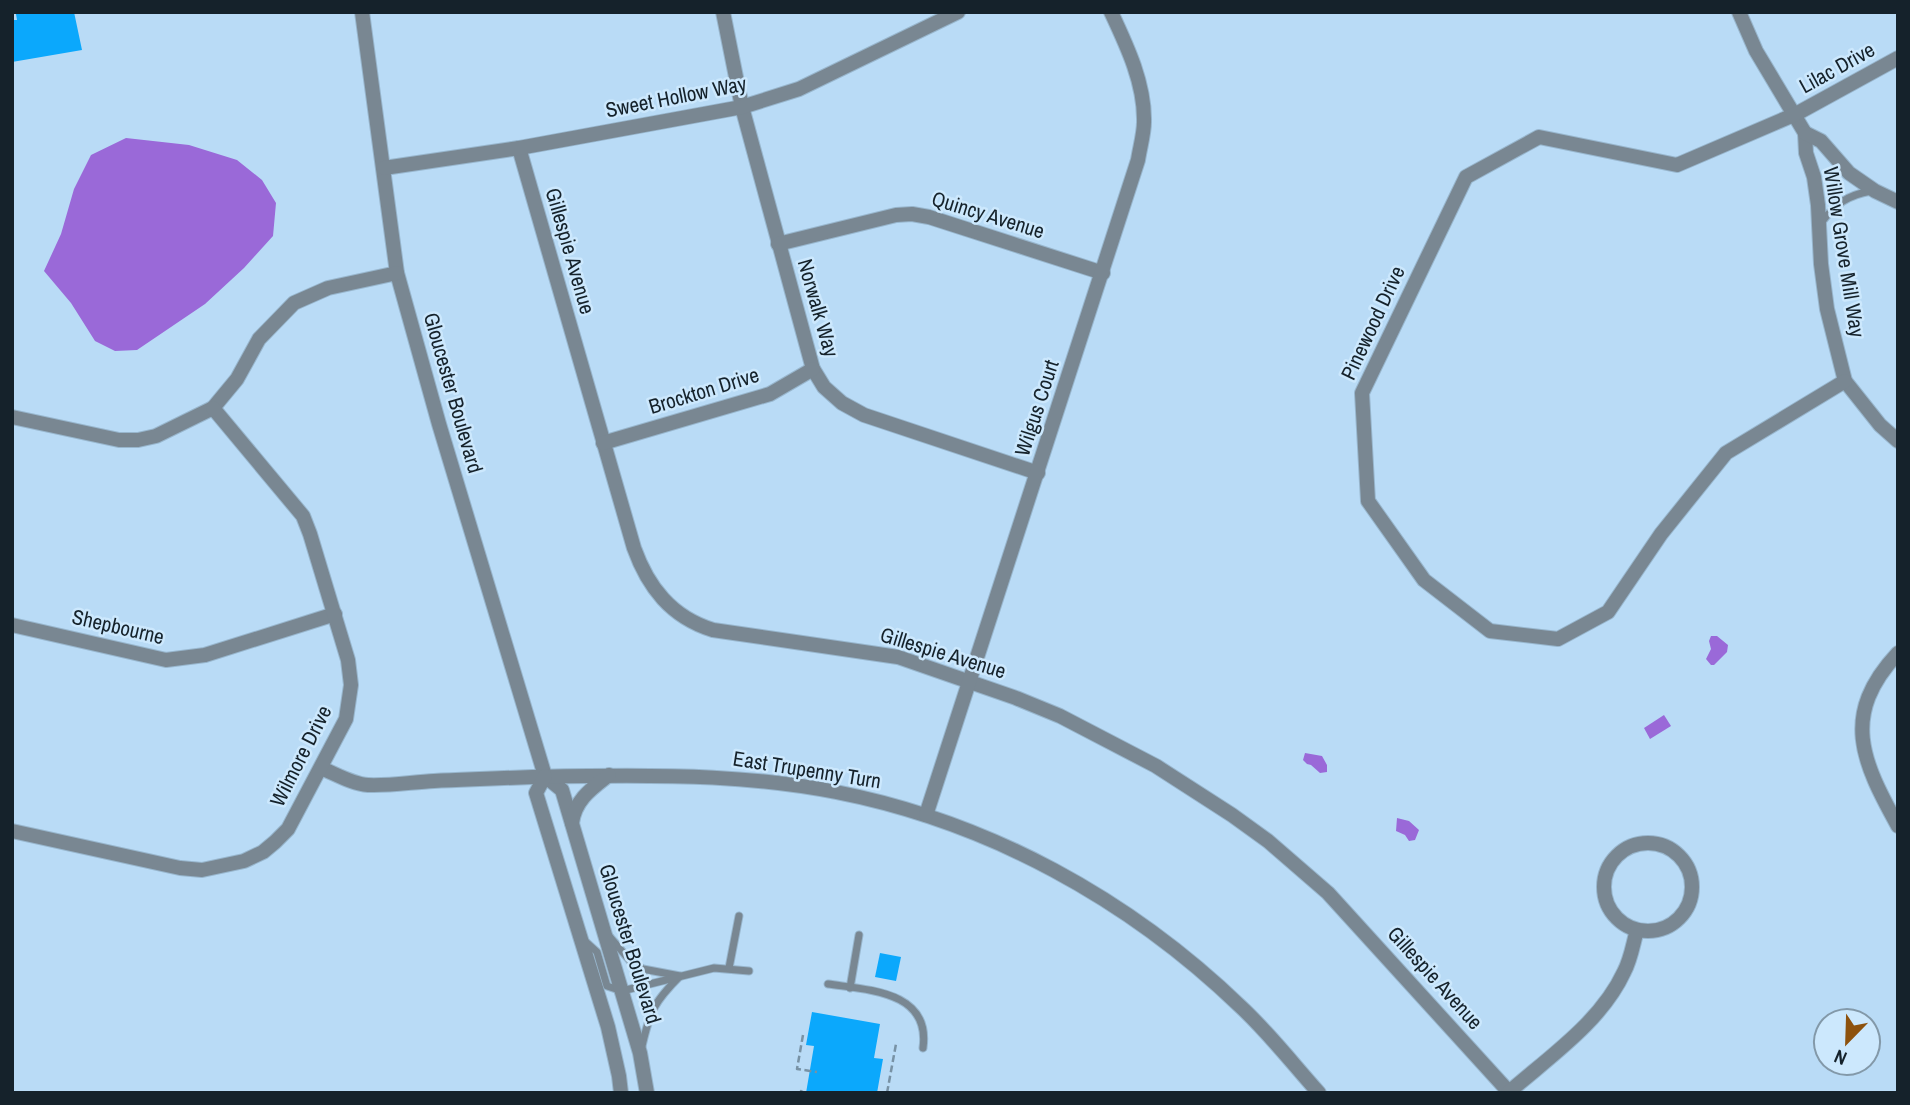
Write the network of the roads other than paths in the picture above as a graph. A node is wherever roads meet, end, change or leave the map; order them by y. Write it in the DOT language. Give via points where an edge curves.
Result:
graph roads {
  1 [pos="362,12"];
  2 [pos="723,12"];
  3 [pos="958,12"];
  4 [pos="1111,12"];
  5 [pos="1739,12"];
  6 [pos="1898,58"];
  7 [pos="742,107"];
  8 [pos="1796,114"];
  9 [pos="1805,133"];
  10 [pos="519,148"];
  11 [pos="384,168"];
  12 [pos="1875,191"];
  13 [pos="1898,202"];
  14 [pos="1820,225"];
  15 [pos="778,244"];
  16 [pos="397,273"];
  17 [pos="1103,273"];
  18 [pos="813,369"];
  19 [pos="1845,381"];
  20 [pos="213,408"];
  21 [pos="12,417"];
  22 [pos="1898,441"];
  23 [pos="603,443"];
  24 [pos="1038,473"];
  25 [pos="335,614"];
  26 [pos="12,625"];
  27 [pos="1898,653"];
  28 [pos="969,681"];
  29 [pos="321,768"];
  30 [pos="608,775"];
  31 [pos="545,776"];
  32 [pos="926,815"];
  33 [pos="572,825"];
  34 [pos="1898,826"];
  35 [pos="12,831"];
  36 [pos="739,916"];
  37 [pos="604,930"];
  38 [pos="1637,930"];
  39 [pos="859,935"];
  40 [pos="580,937"];
  41 [pos="729,968"];
  42 [pos="749,971"];
  43 [pos="680,976"];
  44 [pos="828,984"];
  45 [pos="850,988"];
  46 [pos="622,991"];
  47 [pos="923,1048"];
  48 [pos="640,1053"];
  49 [pos="1509,1092"];
  50 [pos="621,1093"];
  51 [pos="647,1093"];
  52 [pos="1319,1093"];
  1 -- 11 [label="street, Gloucester Boulevard"];
  2 -- 7 [label="street, Norwalk Way"];
  3 -- 7 [label="street, Sweet Hollow Way" via="799,89"];
  4 -- 17 [label="street, Wilgus Court" via="1139,84 1144,123 1133,180"];
  5 -- 8 [label="street, Willow Grove Mill Way" via="1756,51"];
  6 -- 8 [label="street, Lilac Drive"];
  7 -- 10 [label="street, Sweet Hollow Way"];
  7 -- 15 [label="street, Norwalk Way"];
  8 -- 9 [label="street, Willow Grove Mill Way"];
  8 -- 19 [label="street, Pinewood Drive" via="1677,165 1539,137 1466,177 1362,393 1368,501 1424,580 1490,631 1558,639 1608,612 1661,534 1726,453"];
  9 -- 12 [label="street, Willow Grove Mill Way" via="1821,141 1849,173"];
  9 -- 14 [label="street, Willow Grove Mill Way"];
  10 -- 11 [label="street, Sweet Hollow Way"];
  10 -- 23 [label="street, Gillespie Avenue"];
  11 -- 16 [label="street, Gloucester Boulevard"];
  12 -- 13 [label="street, Willow Grove Mill Way"];
  12 -- 14 [label="lane" via="1839,202"];
  14 -- 19 [label="street, Willow Grove Mill Way" via="1827,309"];
  15 -- 17 [label="street, Quincy Avenue" via="912,214"];
  15 -- 18 [label="street, Norwalk Way"];
  16 -- 20 [label="street" via="328,288 295,303 258,339 237,379"];
  16 -- 31 [label="street, Gloucester Boulevard"];
  17 -- 24 [label="street, Wilgus Court"];
  18 -- 23 [label="street, Brockton Drive" via="770,394"];
  18 -- 24 [label="street, Norwalk Way" via="824,387 863,415"];
  19 -- 22 [label="street, Willow Grove Mill Way"];
  20 -- 21 [label="street" via="138,440"];
  20 -- 25 [label="street, Wilmore Drive" via="303,516"];
  23 -- 28 [label="street, Gillespie Avenue" via="643,572 668,605 686,619 713,630 898,657"];
  24 -- 28 [label="street, Wilgus Court"];
  25 -- 26 [label="street, Shepbourne" via="205,655 166,660"];
  25 -- 29 [label="street, Wilmore Drive" via="348,660 350,704"];
  27 -- 34 [label="street" via="1880,673 1866,703 1862,737 1867,765"];
  28 -- 32 [label="street, Wilgus Court"];
  28 -- 49 [label="street, Gillespie Avenue" via="1120,745 1198,790 1268,841 1350,915"];
  29 -- 31 [label="street, East Trupenny Turn" via="367,785"];
  29 -- 35 [label="street, Wilmore Drive" via="288,829 263,852 223,867 180,868"];
  30 -- 31 [label="street, East Trupenny Turn"];
  30 -- 32 [label="street, East Trupenny Turn" via="680,775 794,786"];
  30 -- 33 [label="street" via="578,803"];
  31 -- 33 [label="street, Gloucester Boulevard" via="562,790"];
  31 -- 40 [label="street, Gloucester Boulevard" via="536,793"];
  32 -- 52 [label="street, East Trupenny Turn" via="1030,858 1137,920 1242,1008"];
  33 -- 37 [label="street, Gloucester Boulevard"];
  36 -- 41 [label="lane"];
  37 -- 43 [label="lane" via="632,963 653,973"];
  37 -- 46 [label="street, Gloucester Boulevard"];
  38 -- 38 [label="street" via="1668,926 1690,901 1692,881 1685,863 1655,844 1623,850 1608,867 1604,880 1613,915"];
  38 -- 49 [label="street" via="1625,971 1609,996 1584,1026"];
  39 -- 45 [label="lane"];
  40 -- 46 [label="lane" via="597,952 607,986"];
  40 -- 50 [label="street, Gloucester Boulevard" via="615,1054"];
  41 -- 42 [label="lane"];
  41 -- 43 [label="lane"];
  43 -- 46 [label="lane"];
  43 -- 48 [label="lane" via="656,1001"];
  44 -- 45 [label="lane"];
  45 -- 47 [label="lane" via="907,1004 922,1024"];
  46 -- 48 [label="street, Gloucester Boulevard"];
  48 -- 51 [label="street, Gloucester Boulevard"];
}
